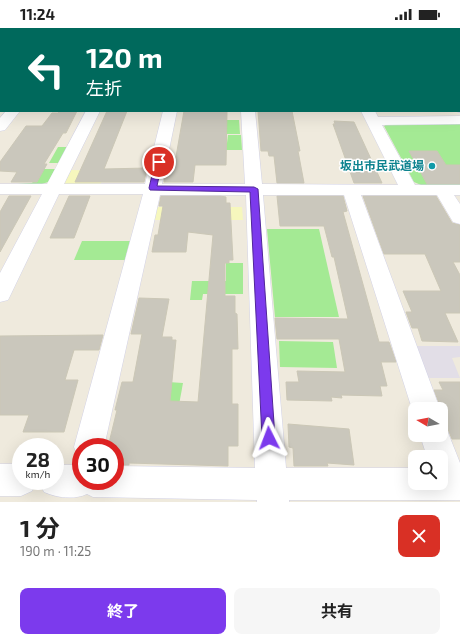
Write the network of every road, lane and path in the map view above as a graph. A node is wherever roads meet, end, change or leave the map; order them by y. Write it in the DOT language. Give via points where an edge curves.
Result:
graph roads {
  1 [pos="12,112"];
  2 [pos="92,112"];
  3 [pos="170,112"];
  4 [pos="248,112"];
  5 [pos="370,116"];
  6 [pos="460,120"];
  7 [pos="0,127"];
  8 [pos="153,188"];
  9 [pos="0,189"];
  10 [pos="53,189"];
  11 [pos="254,189"];
  12 [pos="351,190"];
  13 [pos="409,190"];
  14 [pos="451,190"];
  15 [pos="460,218"];
  16 [pos="0,294"];
  17 [pos="424,402"];
  18 [pos="91,438"];
  19 [pos="438,442"];
  20 [pos="0,480"];
  21 [pos="12,480"];
  22 [pos="124,483"];
  23 [pos="456,484"];
  24 [pos="272,493"];
  1 -- 7 [label="street"];
  2 -- 10 [label="street"];
  3 -- 8 [label="street"];
  4 -- 11 [label="street"];
  5 -- 6 [label="street"];
  5 -- 13 [label="street"];
  8 -- 10 [label="street"];
  8 -- 11 [label="street"];
  8 -- 18 [label="street"];
  9 -- 10 [label="street"];
  10 -- 16 [label="street"];
  11 -- 12 [label="street"];
  11 -- 24 [label="street"];
  12 -- 13 [label="street"];
  12 -- 17 [label="street"];
  13 -- 14 [label="street"];
  14 -- 15 [label="street"];
  19 -- 23 [label="street"];
  20 -- 21 [label="street"];
  22 -- 24 [label="street"];
  23 -- 24 [label="street"];
}
